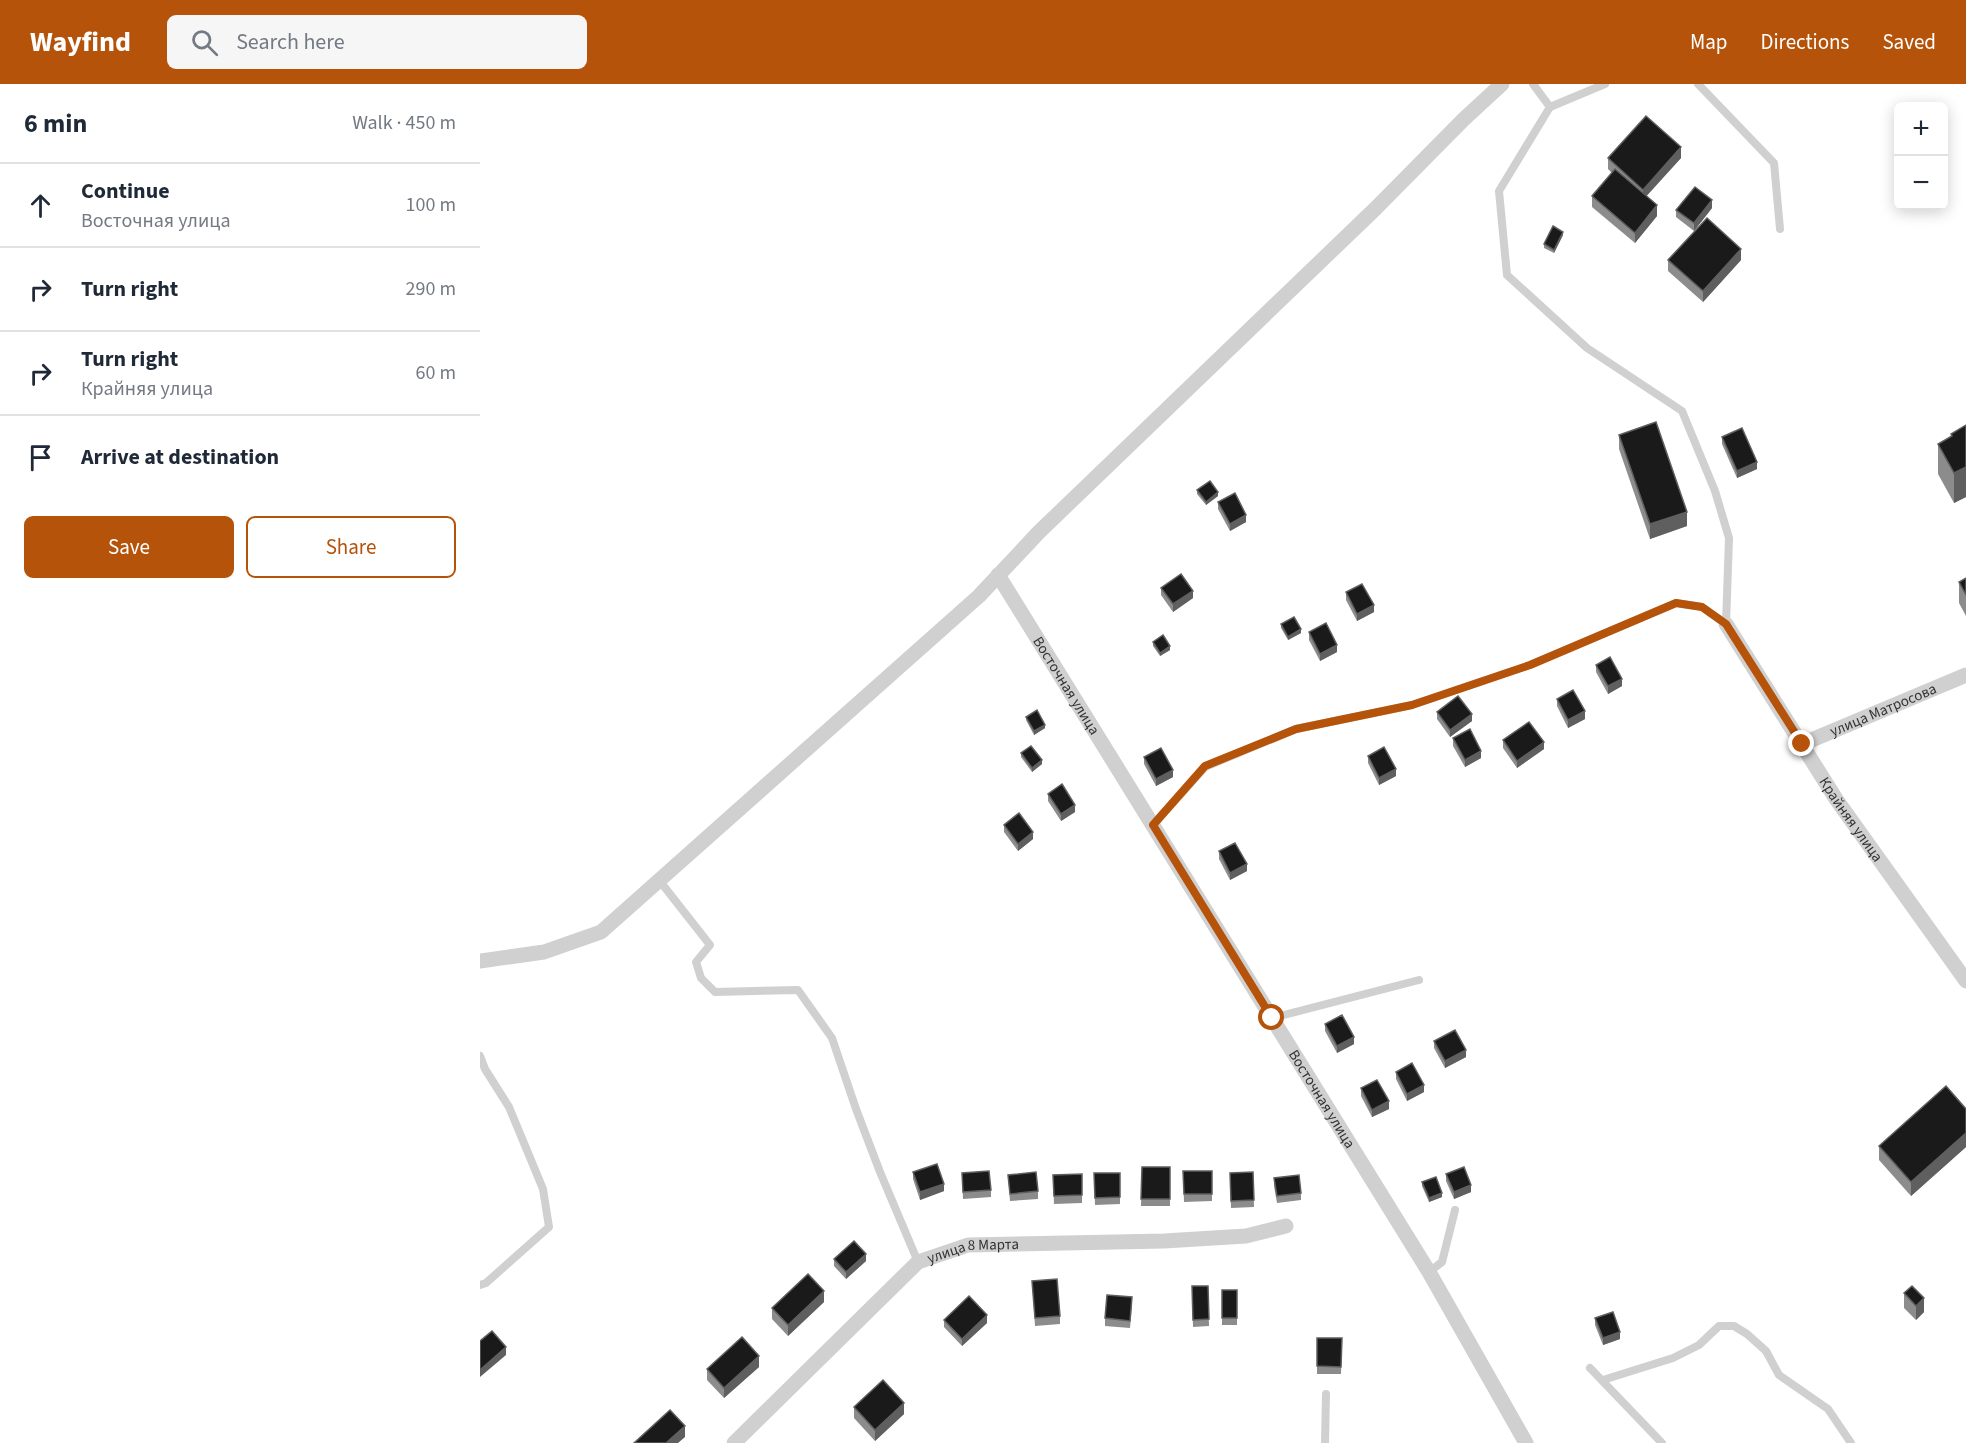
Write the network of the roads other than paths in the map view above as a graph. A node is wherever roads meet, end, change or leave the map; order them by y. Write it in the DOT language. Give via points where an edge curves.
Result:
graph roads {
  1 [pos="1502,84"];
  2 [pos="1533,84"];
  3 [pos="1605,84"];
  4 [pos="1698,84"];
  5 [pos="1550,107"];
  6 [pos="1779,229"];
  7 [pos="999,575"];
  8 [pos="1726,624"];
  9 [pos="1966,675"];
  10 [pos="1802,744"];
  11 [pos="1153,825"];
  12 [pos="659,880"];
  13 [pos="480,961"];
  14 [pos="1419,980"];
  15 [pos="1966,981"];
  16 [pos="1272,1018"];
  17 [pos="480,1056"];
  18 [pos="1455,1209"];
  19 [pos="1286,1226"];
  20 [pos="918,1262"];
  21 [pos="1429,1272"];
  22 [pos="480,1285"];
  23 [pos="1590,1368"];
  24 [pos="1602,1380"];
  25 [pos="1326,1394"];
  26 [pos="734,1443"];
  27 [pos="1325,1443"];
  28 [pos="1526,1443"];
  29 [pos="1662,1443"];
  30 [pos="1851,1443"];
  1 -- 7 [label="street"];
  2 -- 5 [label="lane"];
  3 -- 5 [label="lane"];
  4 -- 6 [label="lane" via="1774,163"];
  5 -- 8 [label="lane" via="1499,191 1507,275 1587,348 1682,411 1715,490 1729,538"];
  7 -- 11 [label="street, Восточная улица"];
  7 -- 12 [label="street"];
  8 -- 10 [label="street, Крайняя улица"];
  8 -- 11 [label="lane" via="1702,607 1676,603 1530,665 1412,705 1296,729 1205,766"];
  9 -- 10 [label="street, улица Матросова"];
  10 -- 15 [label="street, Крайняя улица" via="1836,800"];
  11 -- 16 [label="street, Восточная улица"];
  12 -- 13 [label="street" via="601,932 543,952"];
  12 -- 20 [label="lane" via="710,945 696,962 701,978 715,993 798,990 832,1038 872,1151"];
  14 -- 16 [label="lane"];
  16 -- 21 [label="street, Восточная улица"];
  17 -- 22 [label="lane" via="509,1107 543,1189 549,1227"];
  18 -- 21 [label="lane" via="1442,1262"];
  19 -- 20 [label="street, улица 8 Марта" via="1246,1236 1164,1241 968,1245"];
  20 -- 26 [label="street, улица 8 Марта"];
  21 -- 28 [label="street, Восточная улица"];
  23 -- 24 [label="lane"];
  24 -- 29 [label="lane"];
  24 -- 30 [label="lane" via="1673,1358 1699,1345 1719,1326 1734,1326 1766,1351 1779,1375 1828,1409"];
  25 -- 27 [label="lane"];
}
